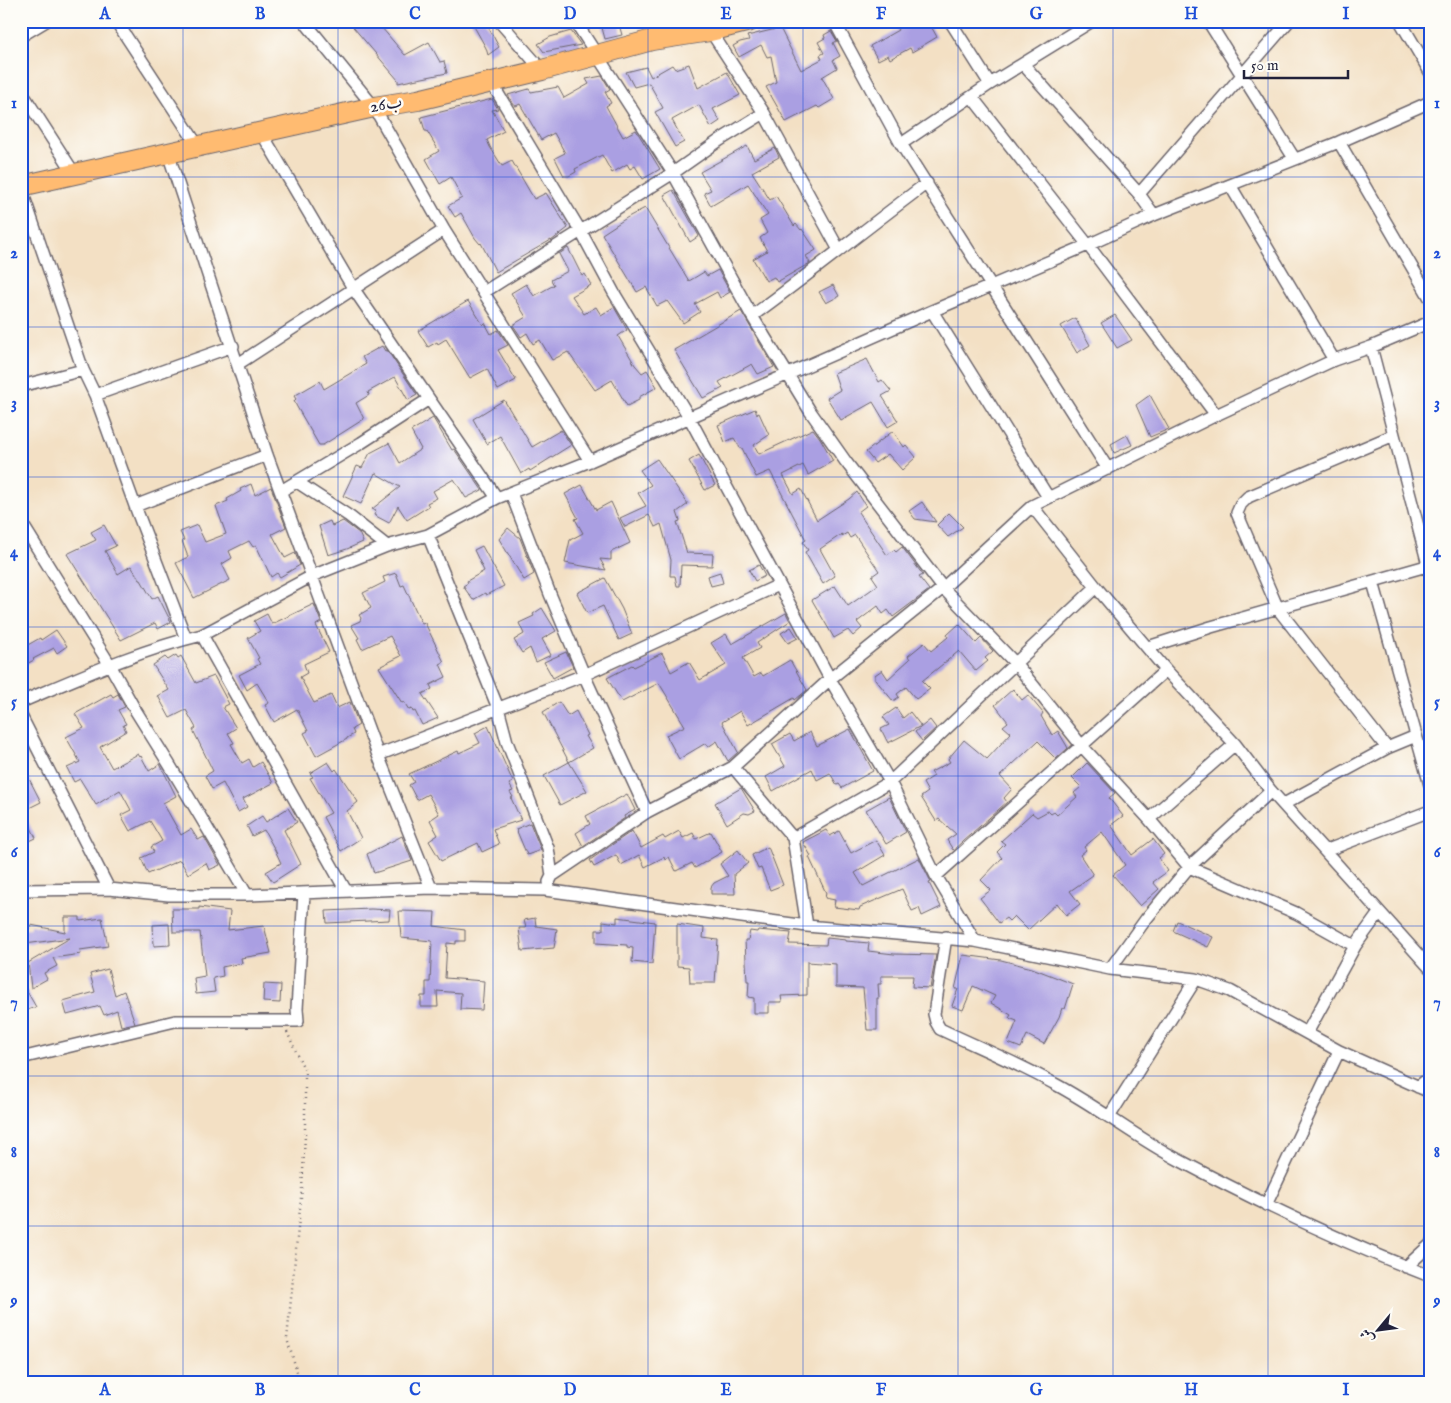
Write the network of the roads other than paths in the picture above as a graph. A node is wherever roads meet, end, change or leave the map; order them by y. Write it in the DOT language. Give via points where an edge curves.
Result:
graph roads {
  1 [pos="46,21"];
  2 [pos="116,21"];
  3 [pos="304,21"];
  4 [pos="499,21"];
  5 [pos="575,21"];
  6 [pos="750,21"];
  7 [pos="834,21"];
  8 [pos="950,21"];
  9 [pos="1092,21"];
  10 [pos="1208,21"];
  11 [pos="1289,21"];
  12 [pos="1400,21"];
  13 [pos="1079,25"];
  14 [pos="707,26"];
  15 [pos="21,36"];
  16 [pos="598,55"];
  17 [pos="1023,64"];
  18 [pos="542,70"];
  19 [pos="1430,72"];
  20 [pos="1241,76"];
  21 [pos="491,82"];
  22 [pos="990,84"];
  23 [pos="21,91"];
  24 [pos="972,97"];
  25 [pos="1430,102"];
  26 [pos="374,107"];
  27 [pos="764,113"];
  28 [pos="261,132"];
  29 [pos="1339,142"];
  30 [pos="901,144"];
  31 [pos="198,146"];
  32 [pos="168,153"];
  33 [pos="1294,158"];
  34 [pos="74,173"];
  35 [pos="673,173"];
  36 [pos="927,183"];
  37 [pos="1230,185"];
  38 [pos="21,187"];
  39 [pos="1139,194"];
  40 [pos="1154,215"];
  41 [pos="444,230"];
  42 [pos="580,230"];
  43 [pos="1088,245"];
  44 [pos="839,250"];
  45 [pos="992,286"];
  46 [pos="353,288"];
  47 [pos="484,292"];
  48 [pos="1430,298"];
  49 [pos="932,311"];
  50 [pos="752,316"];
  51 [pos="1430,322"];
  52 [pos="233,346"];
  53 [pos="1371,347"];
  54 [pos="1334,360"];
  55 [pos="238,364"];
  56 [pos="83,370"];
  57 [pos="788,375"];
  58 [pos="21,386"];
  59 [pos="95,395"];
  60 [pos="428,399"];
  61 [pos="1216,415"];
  62 [pos="689,417"];
  63 [pos="1394,436"];
  64 [pos="267,455"];
  65 [pos="590,461"];
  66 [pos="1108,468"];
  67 [pos="297,482"];
  68 [pos="281,491"];
  69 [pos="511,493"];
  70 [pos="1048,497"];
  71 [pos="497,498"];
  72 [pos="135,506"];
  73 [pos="1032,506"];
  74 [pos="21,522"];
  75 [pos="428,535"];
  76 [pos="387,546"];
  77 [pos="1429,568"];
  78 [pos="312,576"];
  79 [pos="1372,582"];
  80 [pos="779,585"];
  81 [pos="1096,587"];
  82 [pos="943,588"];
  83 [pos="1278,609"];
  84 [pos="202,635"];
  85 [pos="186,639"];
  86 [pos="1148,647"];
  87 [pos="1016,664"];
  88 [pos="110,665"];
  89 [pos="1166,670"];
  90 [pos="584,675"];
  91 [pos="830,679"];
  92 [pos="21,702"];
  93 [pos="498,708"];
  94 [pos="21,716"];
  95 [pos="1416,736"];
  96 [pos="1235,744"];
  97 [pos="1081,745"];
  98 [pos="1387,748"];
  99 [pos="378,755"];
  100 [pos="733,767"];
  101 [pos="890,782"];
  102 [pos="1430,785"];
  103 [pos="1272,791"];
  104 [pos="1284,804"];
  105 [pos="1430,811"];
  106 [pos="647,812"];
  107 [pos="1149,819"];
  108 [pos="793,838"];
  109 [pos="1325,851"];
  110 [pos="1188,867"];
  111 [pos="552,876"];
  112 [pos="936,876"];
  113 [pos="431,888"];
  114 [pos="109,889"];
  115 [pos="21,890"];
  116 [pos="545,890"];
  117 [pos="346,891"];
  118 [pos="304,893"];
  119 [pos="247,895"];
  120 [pos="1379,913"];
  121 [pos="808,926"];
  122 [pos="946,938"];
  123 [pos="974,941"];
  124 [pos="1355,946"];
  125 [pos="1430,968"];
  126 [pos="1110,969"];
  127 [pos="1196,979"];
  128 [pos="1307,1033"];
  129 [pos="1340,1052"];
  130 [pos="21,1058"];
  131 [pos="1430,1077"];
  132 [pos="1418,1087"];
  133 [pos="1430,1092"];
  134 [pos="1109,1116"];
  135 [pos="1266,1205"];
  136 [pos="1430,1245"];
  137 [pos="1406,1267"];
  138 [pos="1430,1276"];
  1 -- 15 [label="street"];
  2 -- 31 [label="street"];
  3 -- 26 [label="street"];
  4 -- 18 [label="street"];
  5 -- 16 [label="street"];
  6 -- 14 [label="highway, 26ب"];
  7 -- 30 [label="street"];
  8 -- 22 [label="street"];
  9 -- 13 [label="street"];
  10 -- 20 [label="street"];
  11 -- 20 [label="street"];
  12 -- 19 [label="street"];
  13 -- 17 [label="street"];
  14 -- 16 [label="highway, 26ب"];
  14 -- 27 [label="street"];
  16 -- 18 [label="highway, 26ب"];
  16 -- 35 [label="street"];
  17 -- 22 [label="street"];
  17 -- 39 [label="street"];
  18 -- 21 [label="highway, 26ب"];
  20 -- 33 [label="street"];
  20 -- 39 [label="street"];
  21 -- 26 [label="highway, 26ب"];
  21 -- 42 [label="street"];
  22 -- 24 [label="street"];
  23 -- 34 [label="street"];
  24 -- 30 [label="street"];
  24 -- 43 [label="street"];
  25 -- 29 [label="street"];
  26 -- 28 [label="highway, 26ب"];
  26 -- 41 [label="street"];
  27 -- 35 [label="street"];
  27 -- 44 [label="street"];
  28 -- 31 [label="highway, 26ب"];
  28 -- 46 [label="street"];
  29 -- 33 [label="street"];
  29 -- 48 [label="street"];
  30 -- 36 [label="street"];
  31 -- 32 [label="highway, 26ب"];
  32 -- 34 [label="highway, 26ب"];
  32 -- 52 [label="street"];
  33 -- 37 [label="street"];
  34 -- 38 [label="highway, 26ب"];
  35 -- 42 [label="street"];
  35 -- 50 [label="street"];
  36 -- 44 [label="street"];
  36 -- 45 [label="street"];
  37 -- 40 [label="street"];
  37 -- 54 [label="street"];
  38 -- 56 [label="street"];
  39 -- 40 [label="street"];
  40 -- 43 [label="street"];
  41 -- 46 [label="street"];
  41 -- 47 [label="street"];
  42 -- 47 [label="street"];
  42 -- 62 [label="street"];
  43 -- 45 [label="street"];
  43 -- 61 [label="street"];
  44 -- 50 [label="street"];
  45 -- 49 [label="street"];
  45 -- 66 [label="street"];
  46 -- 55 [label="street"];
  46 -- 60 [label="street"];
  47 -- 65 [label="street"];
  49 -- 57 [label="street"];
  49 -- 70 [label="street"];
  50 -- 57 [label="street"];
  51 -- 53 [label="street"];
  52 -- 55 [label="street"];
  52 -- 59 [label="street"];
  53 -- 54 [label="street"];
  53 -- 63 [label="street"];
  54 -- 61 [label="street"];
  55 -- 64 [label="street"];
  56 -- 58 [label="street"];
  56 -- 59 [label="street"];
  57 -- 62 [label="street"];
  57 -- 82 [label="street" via="846,462"];
  59 -- 72 [label="street"];
  60 -- 67 [label="street"];
  60 -- 71 [label="street"];
  61 -- 66 [label="street"];
  62 -- 65 [label="street"];
  62 -- 80 [label="street"];
  63 -- 77 [label="street"];
  63 -- 83 [label="street" via="1248,497 1241,504 1238,513"];
  64 -- 68 [label="street"];
  64 -- 72 [label="street"];
  65 -- 69 [label="street"];
  66 -- 70 [label="street"];
  67 -- 68 [label="street"];
  67 -- 76 [label="street"];
  68 -- 78 [label="street"];
  69 -- 71 [label="street"];
  69 -- 90 [label="street"];
  70 -- 73 [label="street"];
  71 -- 75 [label="street"];
  72 -- 85 [label="street"];
  73 -- 81 [label="street"];
  73 -- 82 [label="street"];
  74 -- 88 [label="street"];
  75 -- 76 [label="street"];
  75 -- 93 [label="street"];
  76 -- 78 [label="street"];
  77 -- 79 [label="street"];
  78 -- 84 [label="street"];
  78 -- 99 [label="street"];
  79 -- 83 [label="street"];
  79 -- 95 [label="street"];
  80 -- 90 [label="street"];
  80 -- 91 [label="street"];
  81 -- 86 [label="street"];
  81 -- 87 [label="street"];
  82 -- 87 [label="street"];
  82 -- 91 [label="street"];
  83 -- 86 [label="street"];
  83 -- 98 [label="street"];
  84 -- 85 [label="street"];
  84 -- 117 [label="street"];
  85 -- 88 [label="street"];
  86 -- 89 [label="street"];
  87 -- 97 [label="street"];
  87 -- 101 [label="street"];
  88 -- 92 [label="street"];
  88 -- 119 [label="street"];
  89 -- 96 [label="street"];
  89 -- 97 [label="street"];
  90 -- 93 [label="street"];
  90 -- 106 [label="street"];
  91 -- 100 [label="street"];
  91 -- 101 [label="street"];
  93 -- 99 [label="street"];
  93 -- 111 [label="street" via="507,742 548,848"];
  94 -- 114 [label="street"];
  95 -- 98 [label="street"];
  95 -- 102 [label="street"];
  96 -- 103 [label="street"];
  96 -- 107 [label="street"];
  97 -- 107 [label="street"];
  97 -- 112 [label="street"];
  98 -- 104 [label="street"];
  99 -- 113 [label="street"];
  100 -- 106 [label="street"];
  100 -- 108 [label="street"];
  101 -- 108 [label="street"];
  101 -- 112 [label="street"];
  103 -- 104 [label="street"];
  103 -- 110 [label="street"];
  104 -- 109 [label="street"];
  105 -- 109 [label="street"];
  106 -- 111 [label="street"];
  107 -- 110 [label="street"];
  108 -- 121 [label="street"];
  109 -- 120 [label="street"];
  110 -- 124 [label="street" via="1296,913"];
  110 -- 126 [label="street"];
  111 -- 116 [label="street"];
  112 -- 123 [label="street"];
  113 -- 116 [label="street"];
  113 -- 117 [label="street"];
  114 -- 115 [label="street"];
  114 -- 119 [label="street" via="169,895"];
  116 -- 121 [label="street"];
  117 -- 118 [label="street"];
  118 -- 119 [label="street"];
  118 -- 130 [label="street" via="298,1021 175,1021"];
  120 -- 124 [label="street"];
  120 -- 125 [label="street"];
  121 -- 122 [label="street"];
  122 -- 123 [label="street"];
  122 -- 134 [label="street" via="934,1014 940,1029 1053,1082"];
  123 -- 126 [label="street"];
  124 -- 128 [label="street"];
  126 -- 127 [label="street"];
  127 -- 128 [label="street" via="1230,991"];
  127 -- 134 [label="street"];
  128 -- 129 [label="street"];
  129 -- 132 [label="street"];
  129 -- 135 [label="street"];
  131 -- 132 [label="street"];
  132 -- 133 [label="street"];
  134 -- 135 [label="street" via="1136,1137"];
  135 -- 137 [label="street"];
  136 -- 137 [label="street"];
  137 -- 138 [label="street"];
}
